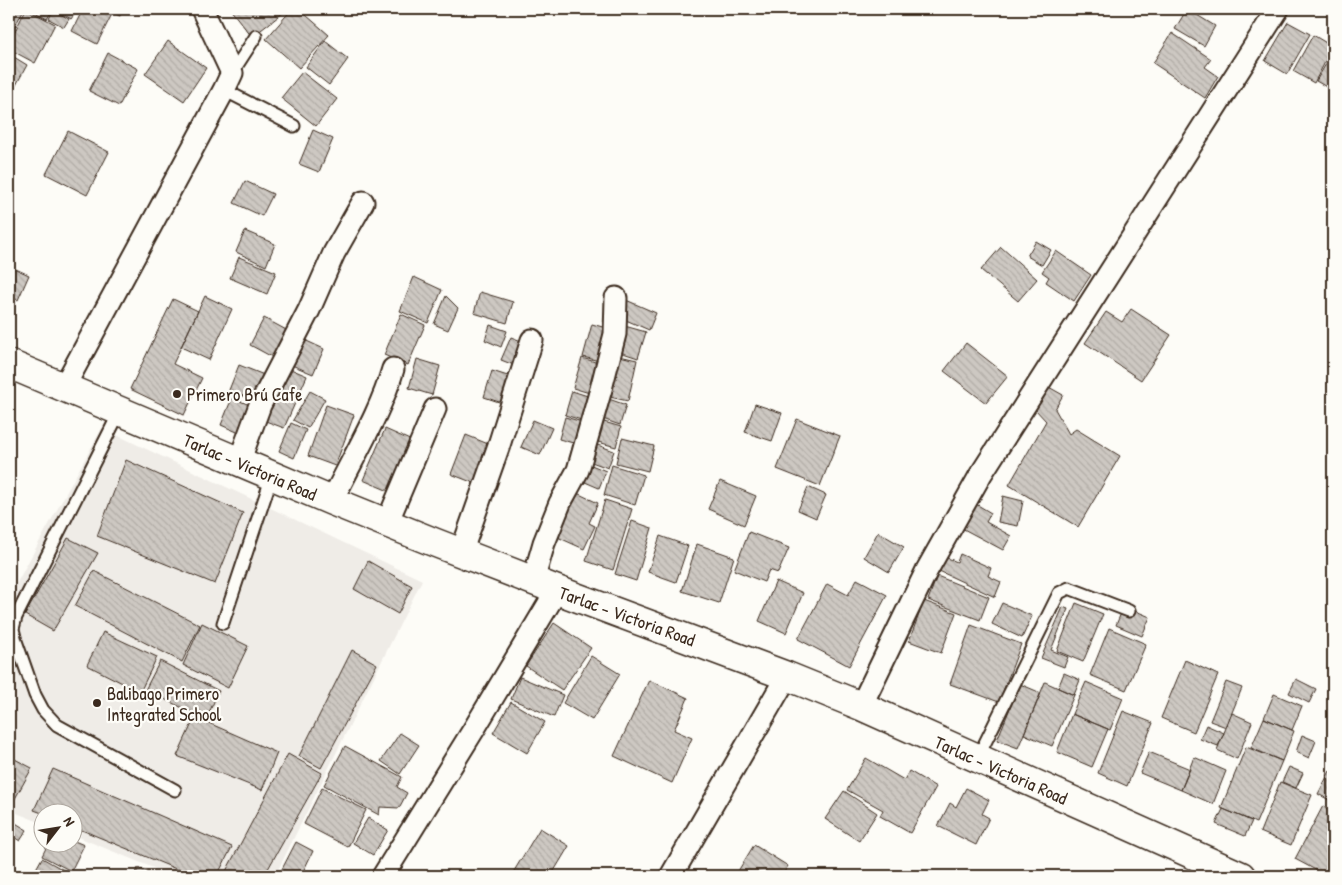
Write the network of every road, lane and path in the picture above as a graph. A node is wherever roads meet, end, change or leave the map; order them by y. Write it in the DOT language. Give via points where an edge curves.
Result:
graph roads {
  1 [pos="202,9"];
  2 [pos="1278,9"];
  3 [pos="256,36"];
  4 [pos="228,81"];
  5 [pos="294,126"];
  6 [pos="363,202"];
  7 [pos="616,298"];
  8 [pos="532,340"];
  9 [pos="9,364"];
  10 [pos="393,369"];
  11 [pos="64,388"];
  12 [pos="435,410"];
  13 [pos="120,411"];
  14 [pos="239,462"];
  15 [pos="272,476"];
  16 [pos="332,501"];
  17 [pos="387,524"];
  18 [pos="461,553"];
  19 [pos="545,586"];
  20 [pos="1129,611"];
  21 [pos="223,623"];
  22 [pos="787,676"];
  23 [pos="860,706"];
  24 [pos="977,759"];
  25 [pos="176,790"];
  26 [pos="383,876"];
  27 [pos="671,876"];
  28 [pos="1241,876"];
  1 -- 4 [label="street"];
  2 -- 23 [label="street" via="981,474 927,570"];
  3 -- 4 [label="lane"];
  4 -- 5 [label="lane"];
  4 -- 11 [label="street"];
  6 -- 14 [label="street" via="334,253 264,397"];
  7 -- 19 [label="street" via="615,334 578,470 544,543"];
  8 -- 18 [label="street" via="500,445"];
  9 -- 11 [label="main road, Tarlac - Victoria Road"];
  10 -- 16 [label="street"];
  11 -- 13 [label="main road, Tarlac - Victoria Road"];
  12 -- 17 [label="street"];
  13 -- 14 [label="main road, Tarlac - Victoria Road"];
  13 -- 25 [label="lane" via="16,617 14,628 35,695 57,725"];
  14 -- 15 [label="main road, Tarlac - Victoria Road"];
  15 -- 16 [label="main road, Tarlac - Victoria Road"];
  15 -- 21 [label="lane"];
  16 -- 17 [label="main road, Tarlac - Victoria Road"];
  17 -- 18 [label="main road, Tarlac - Victoria Road"];
  18 -- 19 [label="main road, Tarlac - Victoria Road"];
  19 -- 22 [label="main road, Tarlac - Victoria Road"];
  19 -- 26 [label="street" via="474,729"];
  20 -- 24 [label="lane" via="1069,588 1059,593"];
  22 -- 23 [label="main road, Tarlac - Victoria Road"];
  22 -- 27 [label="street"];
  23 -- 24 [label="main road, Tarlac - Victoria Road"];
  24 -- 28 [label="main road, Tarlac - Victoria Road"];
}
